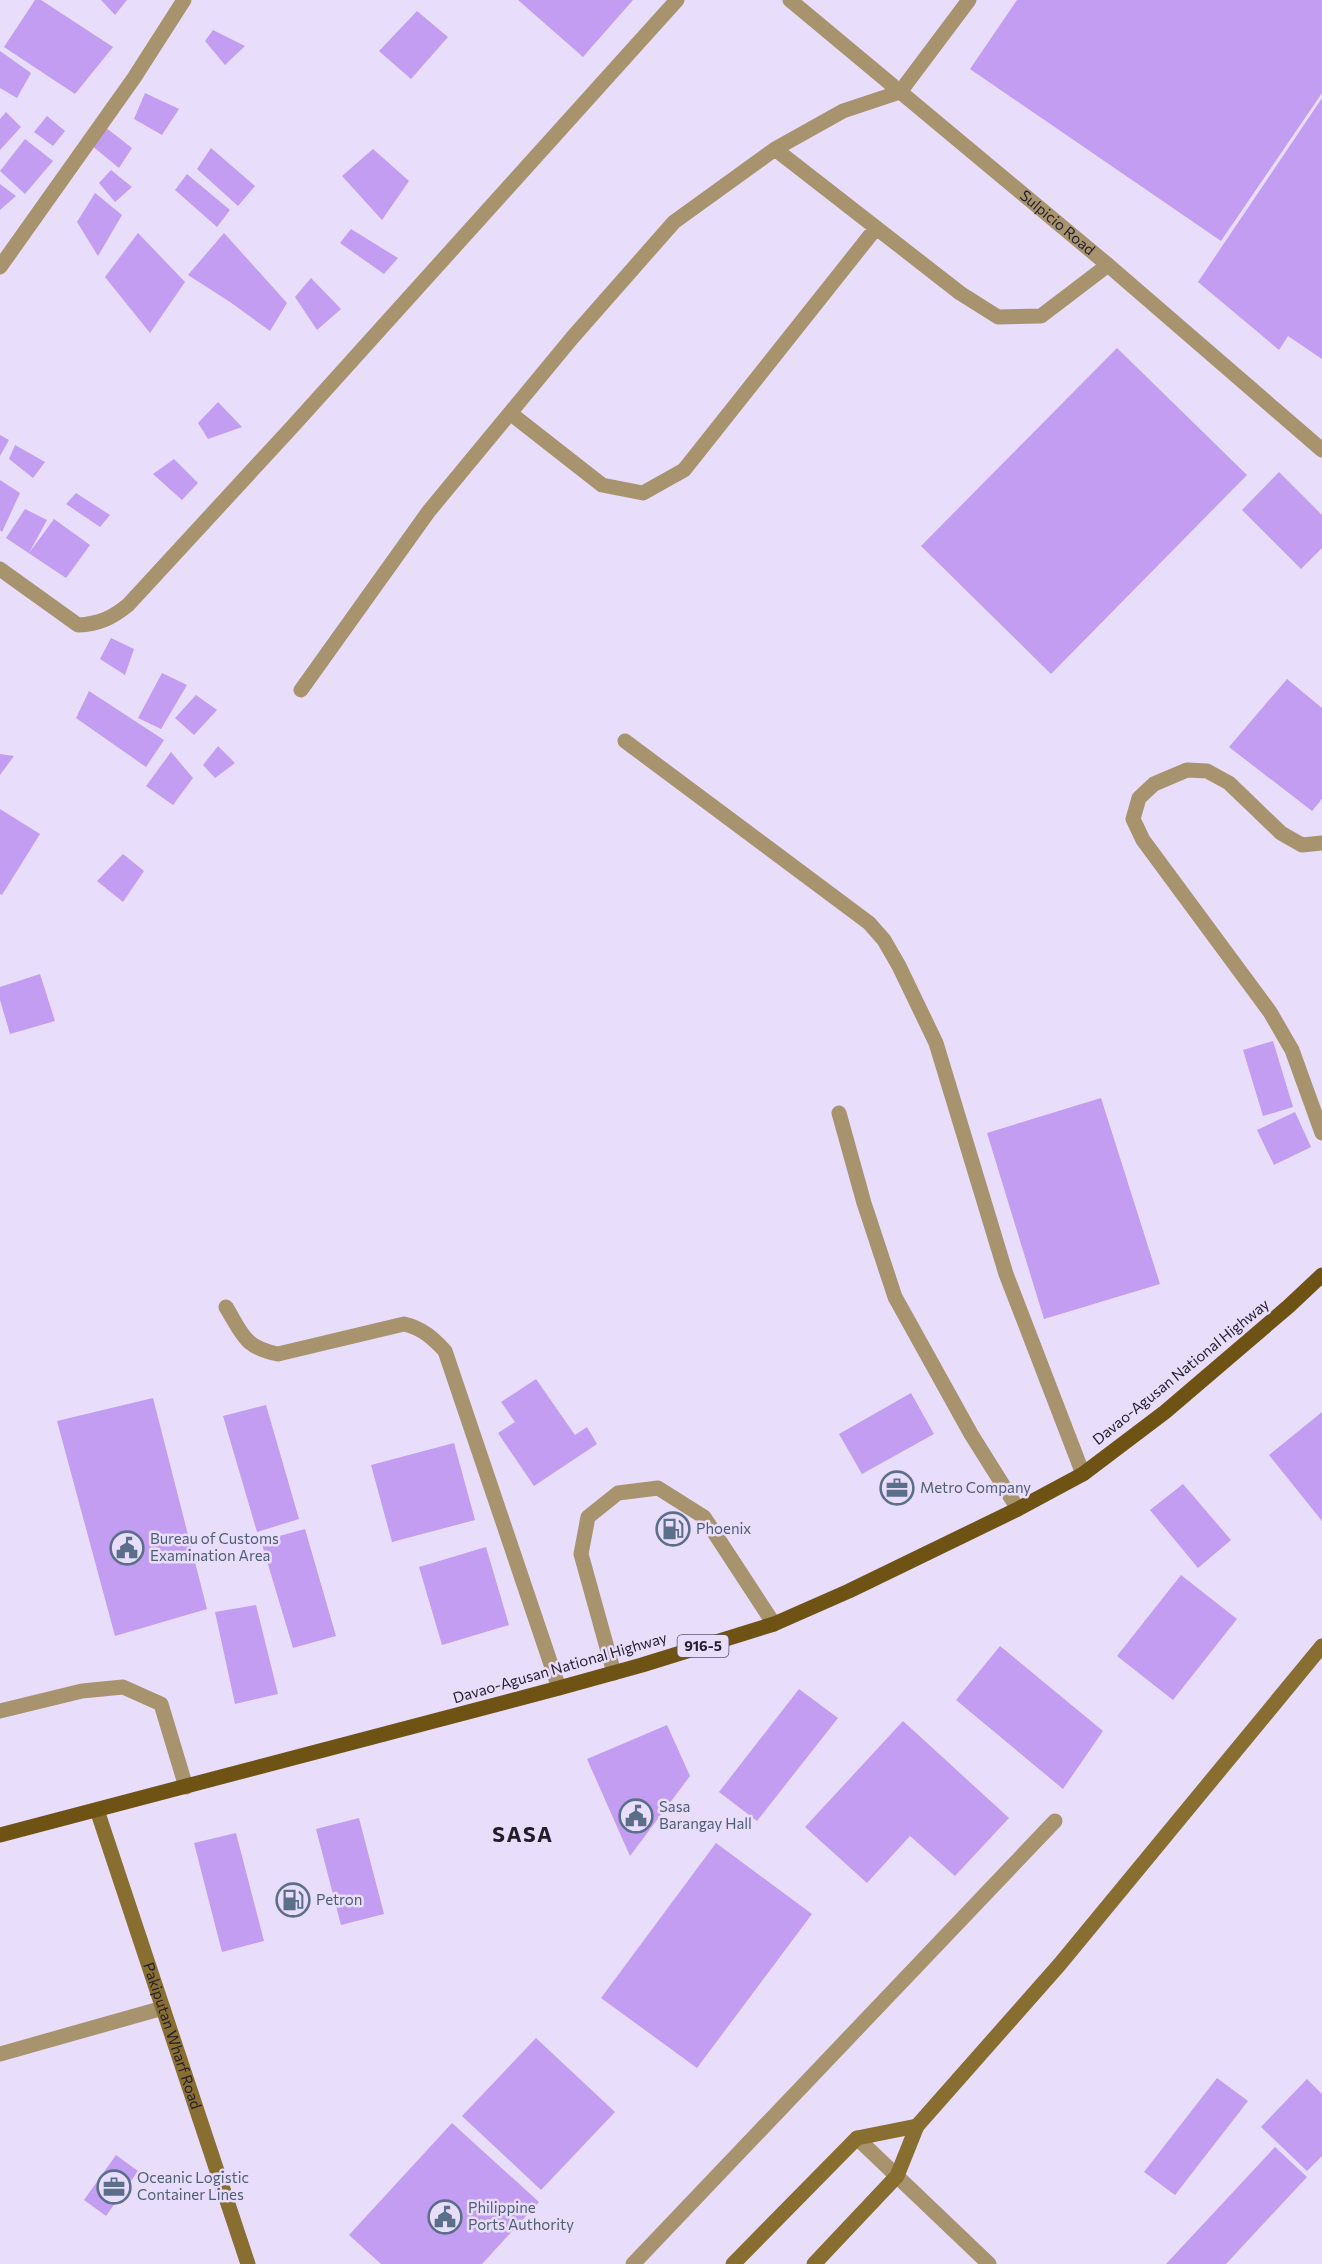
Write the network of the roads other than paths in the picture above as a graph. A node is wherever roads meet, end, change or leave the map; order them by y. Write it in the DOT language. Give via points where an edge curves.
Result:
graph roads {
  1 [pos="184,0"];
  2 [pos="678,0"];
  3 [pos="789,0"];
  4 [pos="969,0"];
  5 [pos="900,92"];
  6 [pos="775,149"];
  7 [pos="876,228"];
  8 [pos="1108,265"];
  9 [pos="0,267"];
  10 [pos="510,413"];
  11 [pos="1322,450"];
  12 [pos="0,569"];
  13 [pos="301,690"];
  14 [pos="625,741"];
  15 [pos="1322,843"];
  16 [pos="839,1113"];
  17 [pos="1322,1133"];
  18 [pos="1322,1275"];
  19 [pos="226,1307"];
  20 [pos="1083,1474"];
  21 [pos="1018,1509"];
  22 [pos="774,1624"];
  23 [pos="1322,1646"];
  24 [pos="614,1673"];
  25 [pos="559,1688"];
  26 [pos="0,1712"];
  27 [pos="186,1787"];
  28 [pos="97,1809"];
  29 [pos="1055,1821"];
  30 [pos="0,1835"];
  31 [pos="163,2008"];
  32 [pos="0,2054"];
  33 [pos="917,2126"];
  34 [pos="857,2138"];
  35 [pos="897,2176"];
  36 [pos="248,2264"];
  37 [pos="633,2264"];
  38 [pos="734,2264"];
  39 [pos="814,2264"];
  40 [pos="989,2264"];
  1 -- 9 [label="street" via="134,78"];
  2 -- 12 [label="street" via="128,605 111,619 78,625"];
  3 -- 5 [label="street, Sulpicio Road"];
  4 -- 5 [label="street"];
  5 -- 6 [label="street" via="843,111"];
  5 -- 8 [label="street, Sulpicio Road"];
  6 -- 7 [label="street"];
  6 -- 10 [label="street" via="674,222"];
  7 -- 8 [label="street" via="960,293 998,317 1041,316"];
  7 -- 10 [label="street" via="684,470 643,493 602,485"];
  8 -- 11 [label="street, Sulpicio Road"];
  10 -- 13 [label="street" via="429,512"];
  14 -- 20 [label="street" via="869,923 884,940 936,1043 1006,1274"];
  15 -- 17 [label="street" via="1302,845 1281,833 1228,783 1207,771 1187,770 1154,784 1139,798 1133,819 1143,840 1270,1011 1292,1050"];
  16 -- 21 [label="street" via="895,1297 971,1434"];
  18 -- 20 [label="main road, Davao-Agusan National Highway / 916-5" via="1165,1412"];
  19 -- 25 [label="street" via="248,1343 263,1351 278,1354 404,1324 428,1334 445,1351"];
  20 -- 21 [label="main road, Davao-Agusan National Highway / 916-5"];
  21 -- 22 [label="main road, Davao-Agusan National Highway / 916-5"];
  22 -- 24 [label="main road, Davao-Agusan National Highway / 916-5"];
  22 -- 24 [label="street" via="704,1516 658,1488 618,1493 588,1517 581,1554"];
  23 -- 33 [label="street" via="1060,1964"];
  24 -- 25 [label="main road, Davao-Agusan National Highway / 916-5"];
  25 -- 27 [label="main road, Davao-Agusan National Highway / 916-5"];
  26 -- 27 [label="street" via="82,1691 123,1687 161,1704"];
  27 -- 28 [label="main road, Davao-Agusan National Highway / 916-5"];
  28 -- 30 [label="main road, Davao-Agusan National Highway / 916-5"];
  28 -- 31 [label="street, Pakiputan Wharf Road"];
  29 -- 37 [label="street"];
  31 -- 32 [label="street"];
  31 -- 36 [label="street, Pakiputan Wharf Road"];
  33 -- 34 [label="street"];
  33 -- 35 [label="street"];
  34 -- 35 [label="street"];
  34 -- 38 [label="street"];
  35 -- 39 [label="street"];
  35 -- 40 [label="street"];
}
